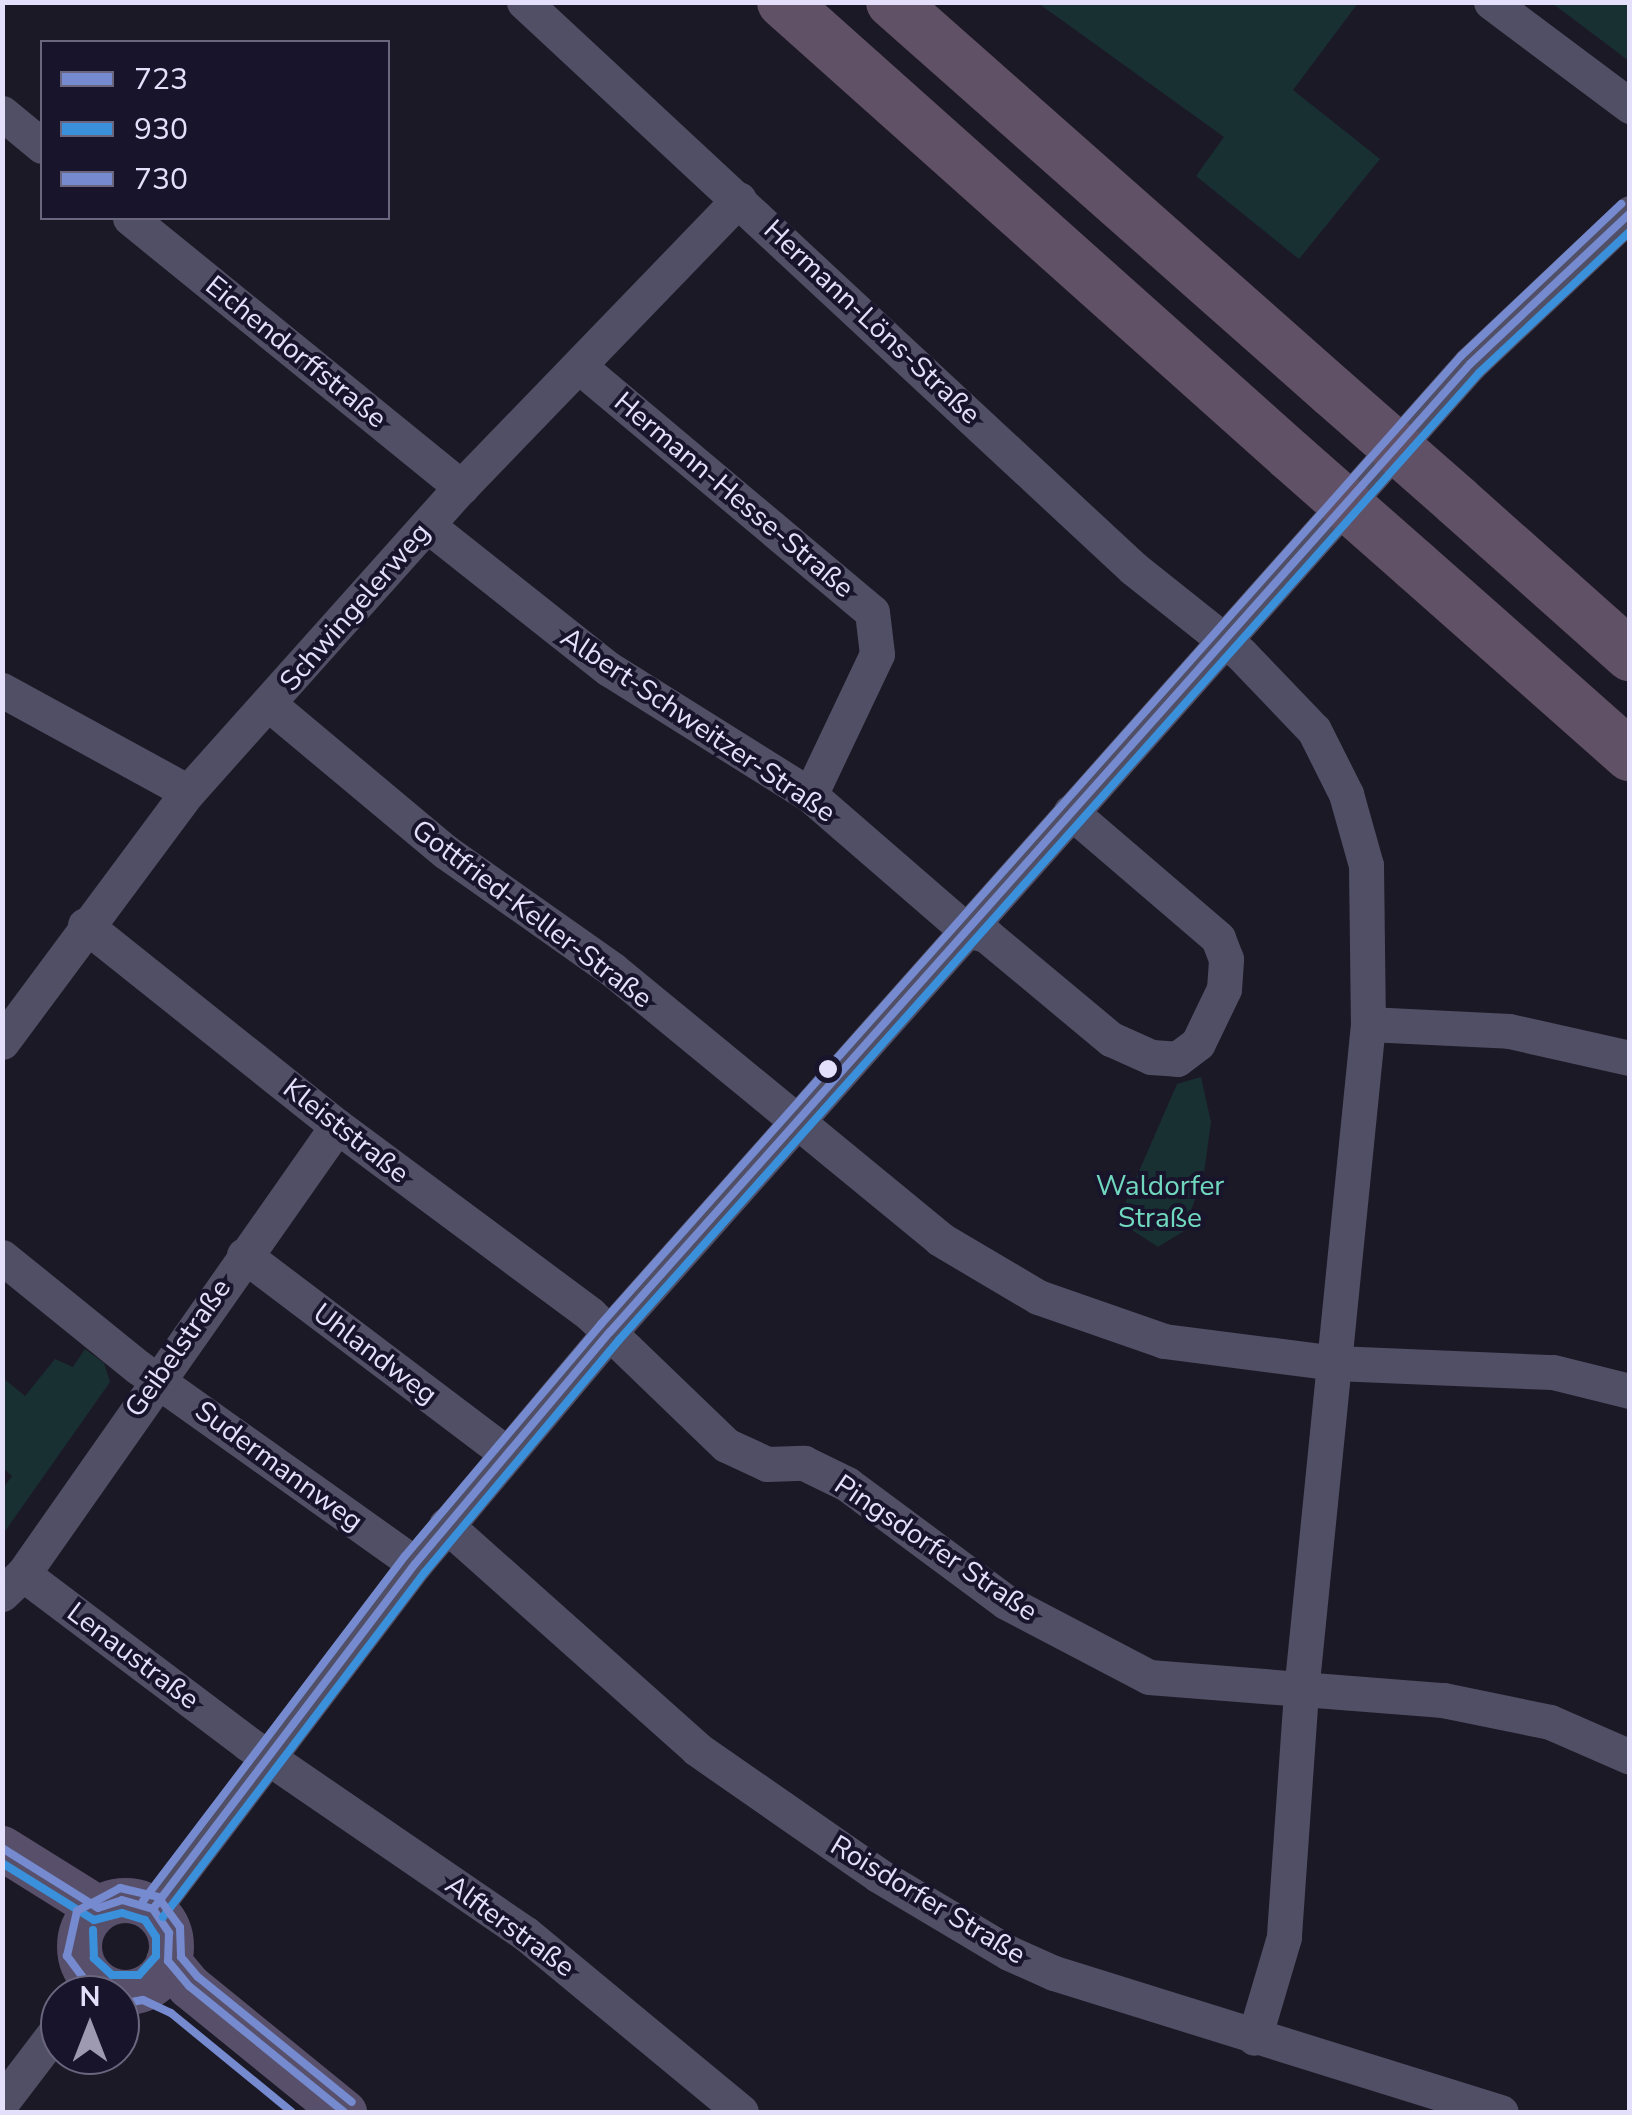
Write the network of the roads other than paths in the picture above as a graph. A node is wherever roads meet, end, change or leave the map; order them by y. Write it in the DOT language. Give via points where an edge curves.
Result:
graph roads {
  1 [pos="524,2"];
  2 [pos="782,2"];
  3 [pos="892,2"];
  4 [pos="1491,2"];
  5 [pos="1630,106"];
  6 [pos="2,113"];
  7 [pos="40,144"];
  8 [pos="739,198"];
  9 [pos="1630,213"];
  10 [pos="132,220"];
  11 [pos="580,366"];
  12 [pos="461,487"];
  13 [pos="427,525"];
  14 [pos="1224,638"];
  15 [pos="1630,655"];
  16 [pos="2,690"];
  17 [pos="270,705"];
  18 [pos="1630,755"];
  19 [pos="188,792"];
  20 [pos="810,795"];
  21 [pos="1071,812"];
  22 [pos="85,925"];
  23 [pos="966,930"];
  24 [pos="1368,1024"];
  25 [pos="2,1042"];
  26 [pos="1630,1058"];
  27 [pos="794,1122"];
  28 [pos="337,1126"];
  29 [pos="244,1255"];
  30 [pos="2,1257"];
  31 [pos="610,1332"];
  32 [pos="1335,1363"];
  33 [pos="156,1377"];
  34 [pos="1630,1391"];
  35 [pos="506,1454"];
  36 [pos="446,1526"];
  37 [pos="414,1564"];
  38 [pos="12,1584"];
  39 [pos="1301,1692"];
  40 [pos="267,1756"];
  41 [pos="1630,1757"];
  42 [pos="2,1848"];
  43 [pos="2,1871"];
  44 [pos="153,1909"];
  45 [pos="89,1919"];
  46 [pos="157,1974"];
  47 [pos="86,1975"];
  48 [pos="140,1982"];
  49 [pos="1254,2038"];
  50 [pos="40,2052"];
  51 [pos="2,2102"];
  52 [pos="312,2112"];
  53 [pos="344,2112"];
  54 [pos="741,2112"];
  55 [pos="1500,2112"];
  1 -- 8 [label="street, Hermann-Löns-Straße"];
  2 -- 18 [label="highway, bridge"];
  3 -- 15 [label="highway, bridge"];
  4 -- 5 [label="street"];
  6 -- 7 [label="street"];
  8 -- 11 [label="street, Schwingelerweg"];
  8 -- 14 [label="street, Hermann-Löns-Straße" via="1133,568"];
  9 -- 14 [label="street" via="1496,337"];
  10 -- 12 [label="street, Eichendorffstraße"];
  11 -- 12 [label="street, Schwingelerweg"];
  11 -- 20 [label="street, Hermann-Hesse-Straße" via="872,612 878,654"];
  12 -- 13 [label="street, Schwingelerweg"];
  13 -- 17 [label="street, Schwingelerweg"];
  13 -- 20 [label="street, Albert-Schweitzer-Straße" via="608,669"];
  14 -- 21 [label="street"];
  14 -- 24 [label="street" via="1314,730 1346,794 1366,866"];
  16 -- 19 [label="street"];
  17 -- 19 [label="street, Schwingelerweg"];
  17 -- 27 [label="street, Gottfried-Keller-Straße" via="446,852 613,970"];
  19 -- 22 [label="street, Schwingelerweg"];
  20 -- 23 [label="street, Albert-Schweitzer-Straße"];
  21 -- 23 [label="street"];
  21 -- 23 [label="street, Albert-Schweitzer-Straße" via="1218,938 1226,959 1212,1021 1177,1059 1151,1057 1111,1038 986,936"];
  22 -- 25 [label="street, Schwingelerweg"];
  22 -- 28 [label="street, Kleiststraße"];
  23 -- 27 [label="street"];
  24 -- 26 [label="street" via="1510,1030"];
  24 -- 32 [label="street"];
  27 -- 31 [label="street"];
  27 -- 32 [label="street, Gottfried-Keller-Straße" via="940,1239 1038,1297 1164,1341"];
  28 -- 29 [label="street, Geibelstraße"];
  28 -- 31 [label="street, Kleiststraße"];
  29 -- 33 [label="street, Geibelstraße"];
  29 -- 35 [label="street, Uhlandweg"];
  30 -- 33 [label="street, Sudermannweg"];
  31 -- 35 [label="street"];
  31 -- 39 [label="street, Pingsdorfer Straße" via="726,1445 768,1464 804,1463 847,1484 1006,1602 1149,1677"];
  32 -- 34 [label="street, Gottfried-Keller-Straße" via="1553,1372"];
  32 -- 39 [label="street"];
  33 -- 37 [label="street, Sudermannweg"];
  33 -- 38 [label="street, Geibelstraße"];
  35 -- 36 [label="street"];
  36 -- 37 [label="street"];
  36 -- 49 [label="street, Roisdorfer Straße" via="697,1749 878,1875 1054,1973"];
  37 -- 40 [label="street"];
  38 -- 40 [label="street, Lenaustraße"];
  39 -- 41 [label="street, Pingsdorfer Straße" via="1461,1704 1550,1722"];
  39 -- 49 [label="street" via="1284,1938"];
  40 -- 44 [label="street"];
  40 -- 54 [label="street, Alfterstraße" via="526,1934"];
  42 -- 45 [label="main road"];
  43 -- 45 [label="main road"];
  44 -- 45 [label="main road" via="122,1900"];
  44 -- 46 [label="main road" via="169,1933"];
  45 -- 47 [label="main road"];
  46 -- 48 [label="main road"];
  46 -- 52 [label="main road" via="178,2002"];
  46 -- 53 [label="main road" via="189,1986"];
  49 -- 55 [label="street, Roisdorfer Straße"];
  50 -- 51 [label="street"];
}
